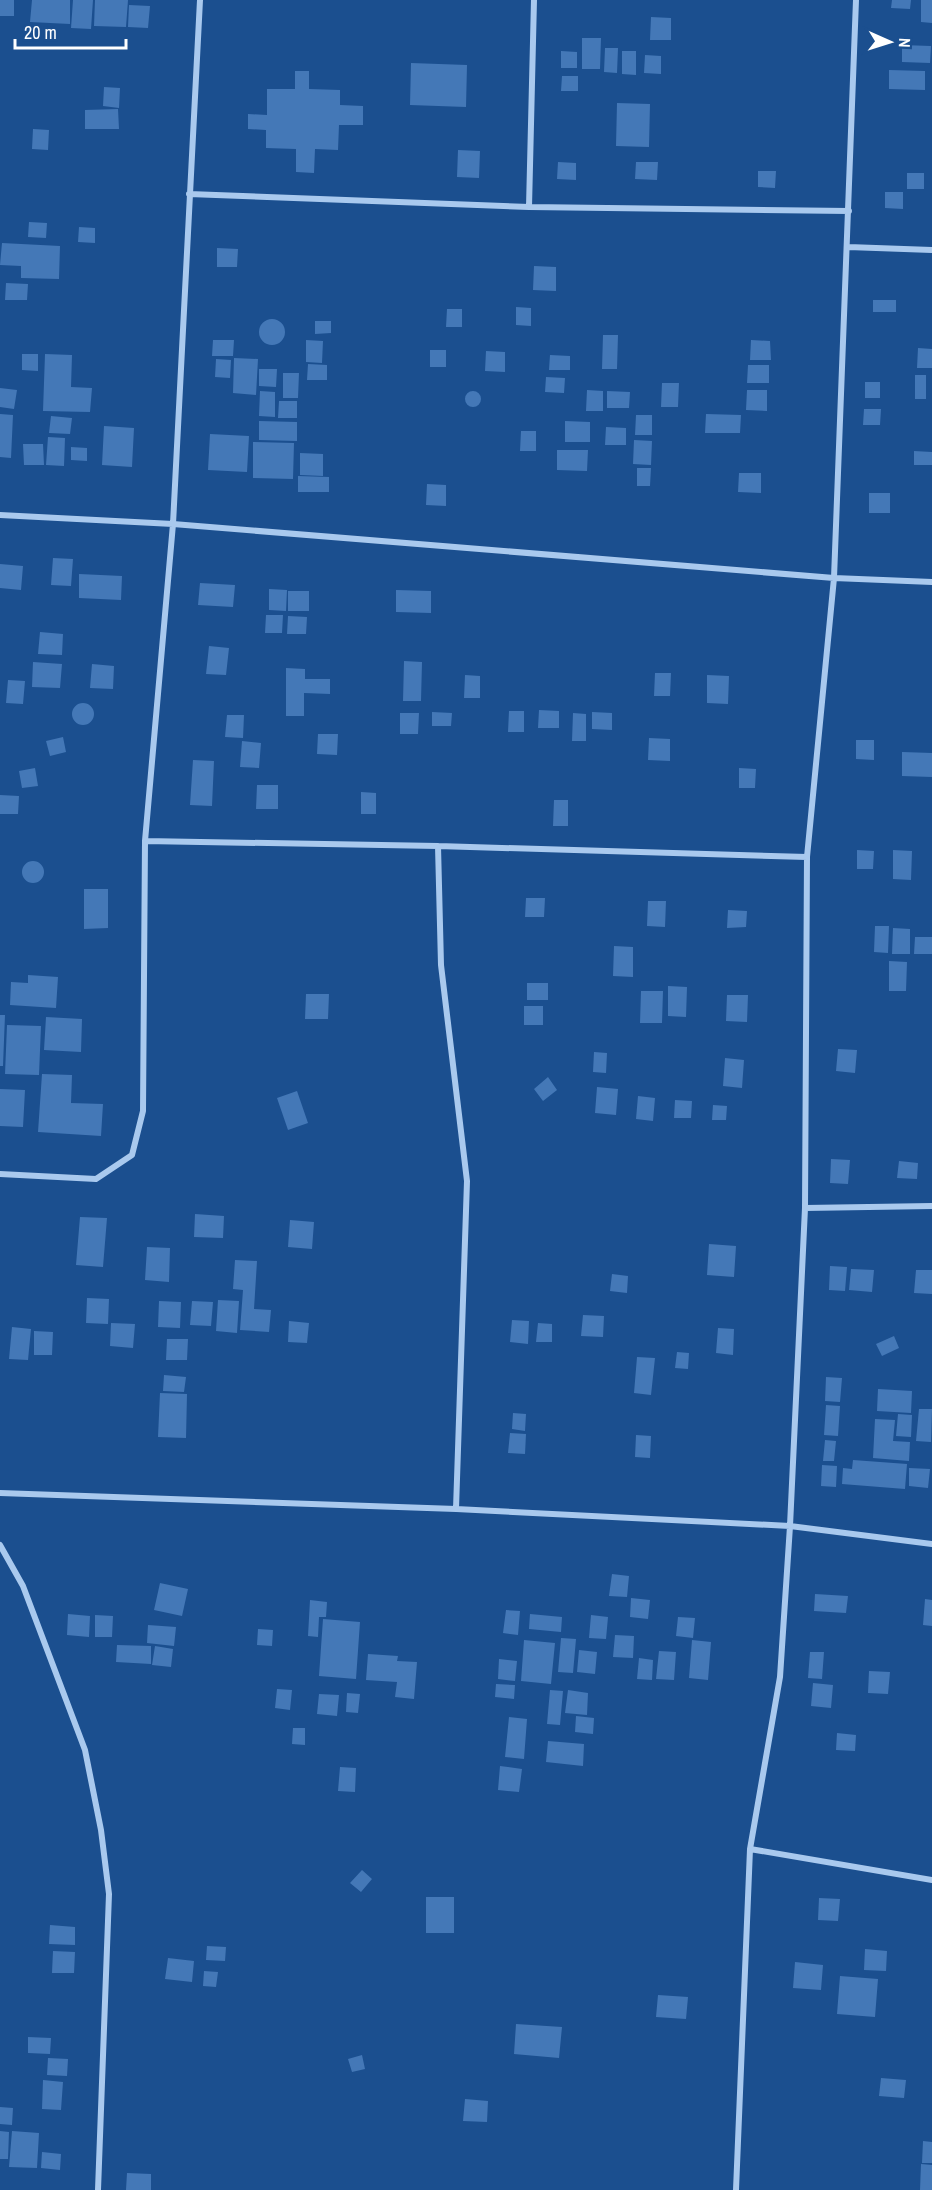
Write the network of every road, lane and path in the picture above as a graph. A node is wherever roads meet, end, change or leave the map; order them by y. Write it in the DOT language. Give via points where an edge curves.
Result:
graph roads {
  1 [pos="200,0"];
  2 [pos="534,0"];
  3 [pos="856,0"];
  4 [pos="189,194"];
  5 [pos="529,207"];
  6 [pos="849,211"];
  7 [pos="848,247"];
  8 [pos="932,250"];
  9 [pos="0,515"];
  10 [pos="173,524"];
  11 [pos="834,578"];
  12 [pos="932,582"];
  13 [pos="145,841"];
  14 [pos="438,846"];
  15 [pos="807,857"];
  16 [pos="0,1174"];
  17 [pos="932,1206"];
  18 [pos="805,1208"];
  19 [pos="0,1493"];
  20 [pos="456,1509"];
  21 [pos="790,1526"];
  22 [pos="932,1544"];
  23 [pos="0,1545"];
  24 [pos="750,1849"];
  25 [pos="932,1880"];
  26 [pos="98,2190"];
  27 [pos="736,2190"];
  1 -- 4 [label="street"];
  2 -- 5 [label="street"];
  3 -- 6 [label="street"];
  4 -- 5 [label="street"];
  4 -- 10 [label="street"];
  5 -- 6 [label="street"];
  6 -- 7 [label="street"];
  7 -- 8 [label="street"];
  7 -- 11 [label="street"];
  9 -- 10 [label="street"];
  10 -- 11 [label="street"];
  10 -- 13 [label="street"];
  11 -- 12 [label="street"];
  11 -- 15 [label="street"];
  13 -- 14 [label="street"];
  13 -- 16 [label="street" via="143,1111 132,1155 96,1179"];
  14 -- 15 [label="street"];
  14 -- 20 [label="street" via="441,965 467,1181"];
  15 -- 18 [label="street"];
  17 -- 18 [label="street"];
  18 -- 21 [label="street"];
  19 -- 20 [label="street"];
  20 -- 21 [label="street"];
  21 -- 22 [label="street"];
  21 -- 24 [label="street" via="780,1677"];
  23 -- 26 [label="street" via="23,1586 85,1750 101,1830 109,1893"];
  24 -- 25 [label="street"];
  24 -- 27 [label="street"];
}
